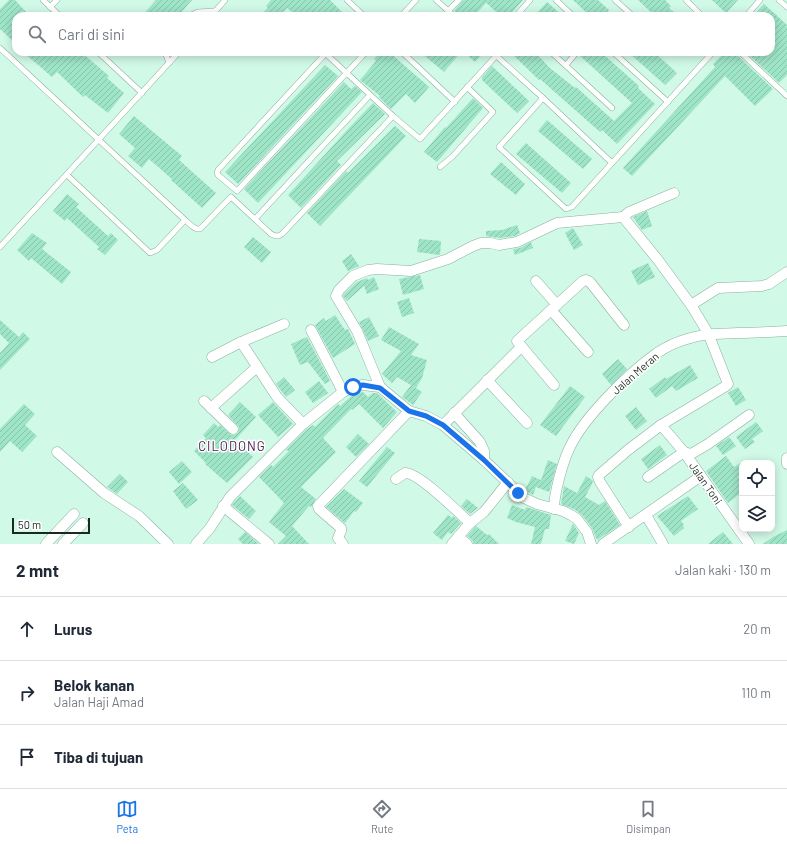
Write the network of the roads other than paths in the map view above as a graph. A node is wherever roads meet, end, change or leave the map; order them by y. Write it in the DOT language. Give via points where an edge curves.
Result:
graph roads {
  1 [pos="43,0"];
  2 [pos="57,0"];
  3 [pos="225,0"];
  4 [pos="347,0"];
  5 [pos="416,0"];
  6 [pos="436,0"];
  7 [pos="459,0"];
  8 [pos="530,0"];
  9 [pos="556,0"];
  10 [pos="615,0"];
  11 [pos="686,0"];
  12 [pos="760,0"];
  13 [pos="779,0"];
  14 [pos="50,7"];
  15 [pos="787,8"];
  16 [pos="215,11"];
  17 [pos="448,11"];
  18 [pos="56,12"];
  19 [pos="198,12"];
  20 [pos="359,12"];
  21 [pos="404,12"];
  22 [pos="520,12"];
  23 [pos="569,12"];
  24 [pos="628,12"];
  25 [pos="698,12"];
  26 [pos="750,12"];
  27 [pos="0,48"];
  28 [pos="102,56"];
  29 [pos="167,56"];
  30 [pos="175,56"];
  31 [pos="323,56"];
  32 [pos="329,56"];
  33 [pos="362,56"];
  34 [pos="406,56"];
  35 [pos="492,56"];
  36 [pos="496,56"];
  37 [pos="556,56"];
  38 [pos="574,56"];
  39 [pos="617,56"];
  40 [pos="710,56"];
  41 [pos="744,56"];
  42 [pos="169,63"];
  43 [pos="566,65"];
  44 [pos="346,73"];
  45 [pos="468,87"];
  46 [pos="142,93"];
  47 [pos="370,95"];
  48 [pos="787,96"];
  49 [pos="543,98"];
  50 [pos="455,102"];
  51 [pos="668,102"];
  52 [pos="612,108"];
  53 [pos="393,116"];
  54 [pos="99,140"];
  55 [pos="612,163"];
  56 [pos="440,167"];
  57 [pos="66,175"];
  58 [pos="237,191"];
  59 [pos="674,193"];
  60 [pos="231,197"];
  61 [pos="623,217"];
  62 [pos="255,219"];
  63 [pos="185,220"];
  64 [pos="0,246"];
  65 [pos="787,272"];
  66 [pos="536,281"];
  67 [pos="691,304"];
  68 [pos="554,308"];
  69 [pos="284,324"];
  70 [pos="624,325"];
  71 [pos="310,330"];
  72 [pos="787,331"];
  73 [pos="708,334"];
  74 [pos="241,342"];
  75 [pos="521,347"];
  76 [pos="588,352"];
  77 [pos="212,357"];
  78 [pos="257,367"];
  79 [pos="487,380"];
  80 [pos="554,385"];
  81 [pos="380,388"];
  82 [pos="343,392"];
  83 [pos="409,411"];
  84 [pos="454,413"];
  85 [pos="749,415"];
  86 [pos="527,423"];
  87 [pos="303,424"];
  88 [pos="443,425"];
  89 [pos="661,425"];
  90 [pos="233,429"];
  91 [pos="57,452"];
  92 [pos="684,452"];
  93 [pos="787,458"];
  94 [pos="484,460"];
  95 [pos="787,464"];
  96 [pos="701,476"];
  97 [pos="648,477"];
  98 [pos="396,479"];
  99 [pos="508,482"];
  100 [pos="223,506"];
  101 [pos="554,509"];
  102 [pos="74,514"];
  103 [pos="646,515"];
  104 [pos="83,523"];
  105 [pos="470,523"];
  106 [pos="630,527"];
  107 [pos="455,541"];
  108 [pos="46,544"];
  109 [pos="63,544"];
  110 [pos="168,544"];
  111 [pos="196,544"];
  112 [pos="269,544"];
  113 [pos="342,544"];
  114 [pos="467,544"];
  115 [pos="591,544"];
  116 [pos="603,544"];
  117 [pos="663,544"];
  118 [pos="749,544"];
  1 -- 14 [label="lane"];
  2 -- 14 [label="lane"];
  3 -- 16 [label="lane"];
  4 -- 20 [label="lane"];
  5 -- 21 [label="lane"];
  6 -- 17 [label="lane"];
  7 -- 17 [label="lane"];
  8 -- 22 [label="lane"];
  9 -- 23 [label="lane"];
  10 -- 24 [label="lane"];
  11 -- 25 [label="lane"];
  12 -- 26 [label="lane"];
  13 -- 15 [label="lane"];
  14 -- 18 [label="lane"];
  16 -- 19 [label="lane"];
  27 -- 54 [label="lane"];
  28 -- 46 [label="lane"];
  29 -- 42 [label="lane"];
  30 -- 42 [label="lane"];
  31 -- 58 [label="lane" via="218,170 218,175"];
  32 -- 44 [label="lane"];
  33 -- 44 [label="lane"];
  34 -- 50 [label="lane"];
  35 -- 45 [label="lane"];
  36 -- 49 [label="lane"];
  37 -- 43 [label="lane"];
  38 -- 43 [label="lane"];
  39 -- 51 [label="lane"];
  40 -- 51 [label="lane"];
  41 -- 48 [label="lane"];
  42 -- 46 [label="lane"];
  43 -- 52 [label="lane"];
  44 -- 47 [label="lane"];
  44 -- 58 [label="lane"];
  45 -- 50 [label="lane"];
  45 -- 56 [label="lane" via="493,112"];
  46 -- 54 [label="lane"];
  47 -- 53 [label="lane"];
  47 -- 62 [label="lane"];
  49 -- 55 [label="lane"];
  49 -- 55 [label="lane" via="499,147 522,169 563,207 569,209"];
  50 -- 53 [label="lane" via="420,139"];
  51 -- 55 [label="lane"];
  53 -- 62 [label="lane" via="282,234 275,236"];
  54 -- 57 [label="lane"];
  54 -- 63 [label="lane"];
  57 -- 63 [label="lane" via="150,253"];
  57 -- 64 [label="lane"];
  58 -- 60 [label="lane"];
  59 -- 61 [label="street"];
  60 -- 62 [label="lane"];
  60 -- 63 [label="lane" via="200,230"];
  61 -- 67 [label="street"];
  61 -- 81 [label="street" via="557,223 517,242 499,245 481,243 448,259 417,269 377,269 353,276 336,296 357,331"];
  65 -- 67 [label="street" via="762,286 718,288"];
  66 -- 68 [label="street"];
  67 -- 73 [label="street"];
  68 -- 70 [label="street" via="583,281 588,281"];
  68 -- 75 [label="street" via="519,338 517,341"];
  68 -- 76 [label="street"];
  69 -- 74 [label="street"];
  71 -- 82 [label="street"];
  72 -- 73 [label="street, Jalan Meran"];
  73 -- 89 [label="street" via="727,385"];
  73 -- 101 [label="street, Jalan Meran" via="686,339 657,353 622,383 586,422 564,460"];
  74 -- 77 [label="street"];
  74 -- 78 [label="street"];
  75 -- 79 [label="street"];
  75 -- 80 [label="street"];
  78 -- 87 [label="street" via="277,397"];
  78 -- 90 [label="street" via="208,405"];
  79 -- 84 [label="street"];
  79 -- 86 [label="street"];
  81 -- 82 [label="street" via="363,385"];
  81 -- 83 [label="street"];
  82 -- 87 [label="street"];
  83 -- 88 [label="street"];
  83 -- 113 [label="street" via="318,506 341,530 338,538"];
  84 -- 88 [label="street"];
  84 -- 94 [label="street" via="480,442"];
  85 -- 92 [label="street" via="691,454"];
  87 -- 100 [label="street"];
  88 -- 94 [label="street"];
  89 -- 92 [label="street, Jalan Toni"];
  89 -- 106 [label="street" via="598,477"];
  91 -- 110 [label="street" via="109,496 139,516"];
  92 -- 96 [label="street, Jalan Toni"];
  92 -- 97 [label="street"];
  93 -- 95 [label="street"];
  94 -- 99 [label="street"];
  96 -- 103 [label="street"];
  96 -- 118 [label="street, Jalan Toni"];
  98 -- 105 [label="street" via="405,472 412,474"];
  99 -- 101 [label="street" via="530,501"];
  99 -- 105 [label="street" via="484,512"];
  100 -- 111 [label="street" via="210,528"];
  100 -- 112 [label="street"];
  101 -- 115 [label="street" via="571,514 577,519 587,532"];
  102 -- 108 [label="street"];
  103 -- 106 [label="street"];
  103 -- 117 [label="street"];
  104 -- 109 [label="street"];
  105 -- 107 [label="street"];
  106 -- 116 [label="street"];
  107 -- 114 [label="street"];
}
